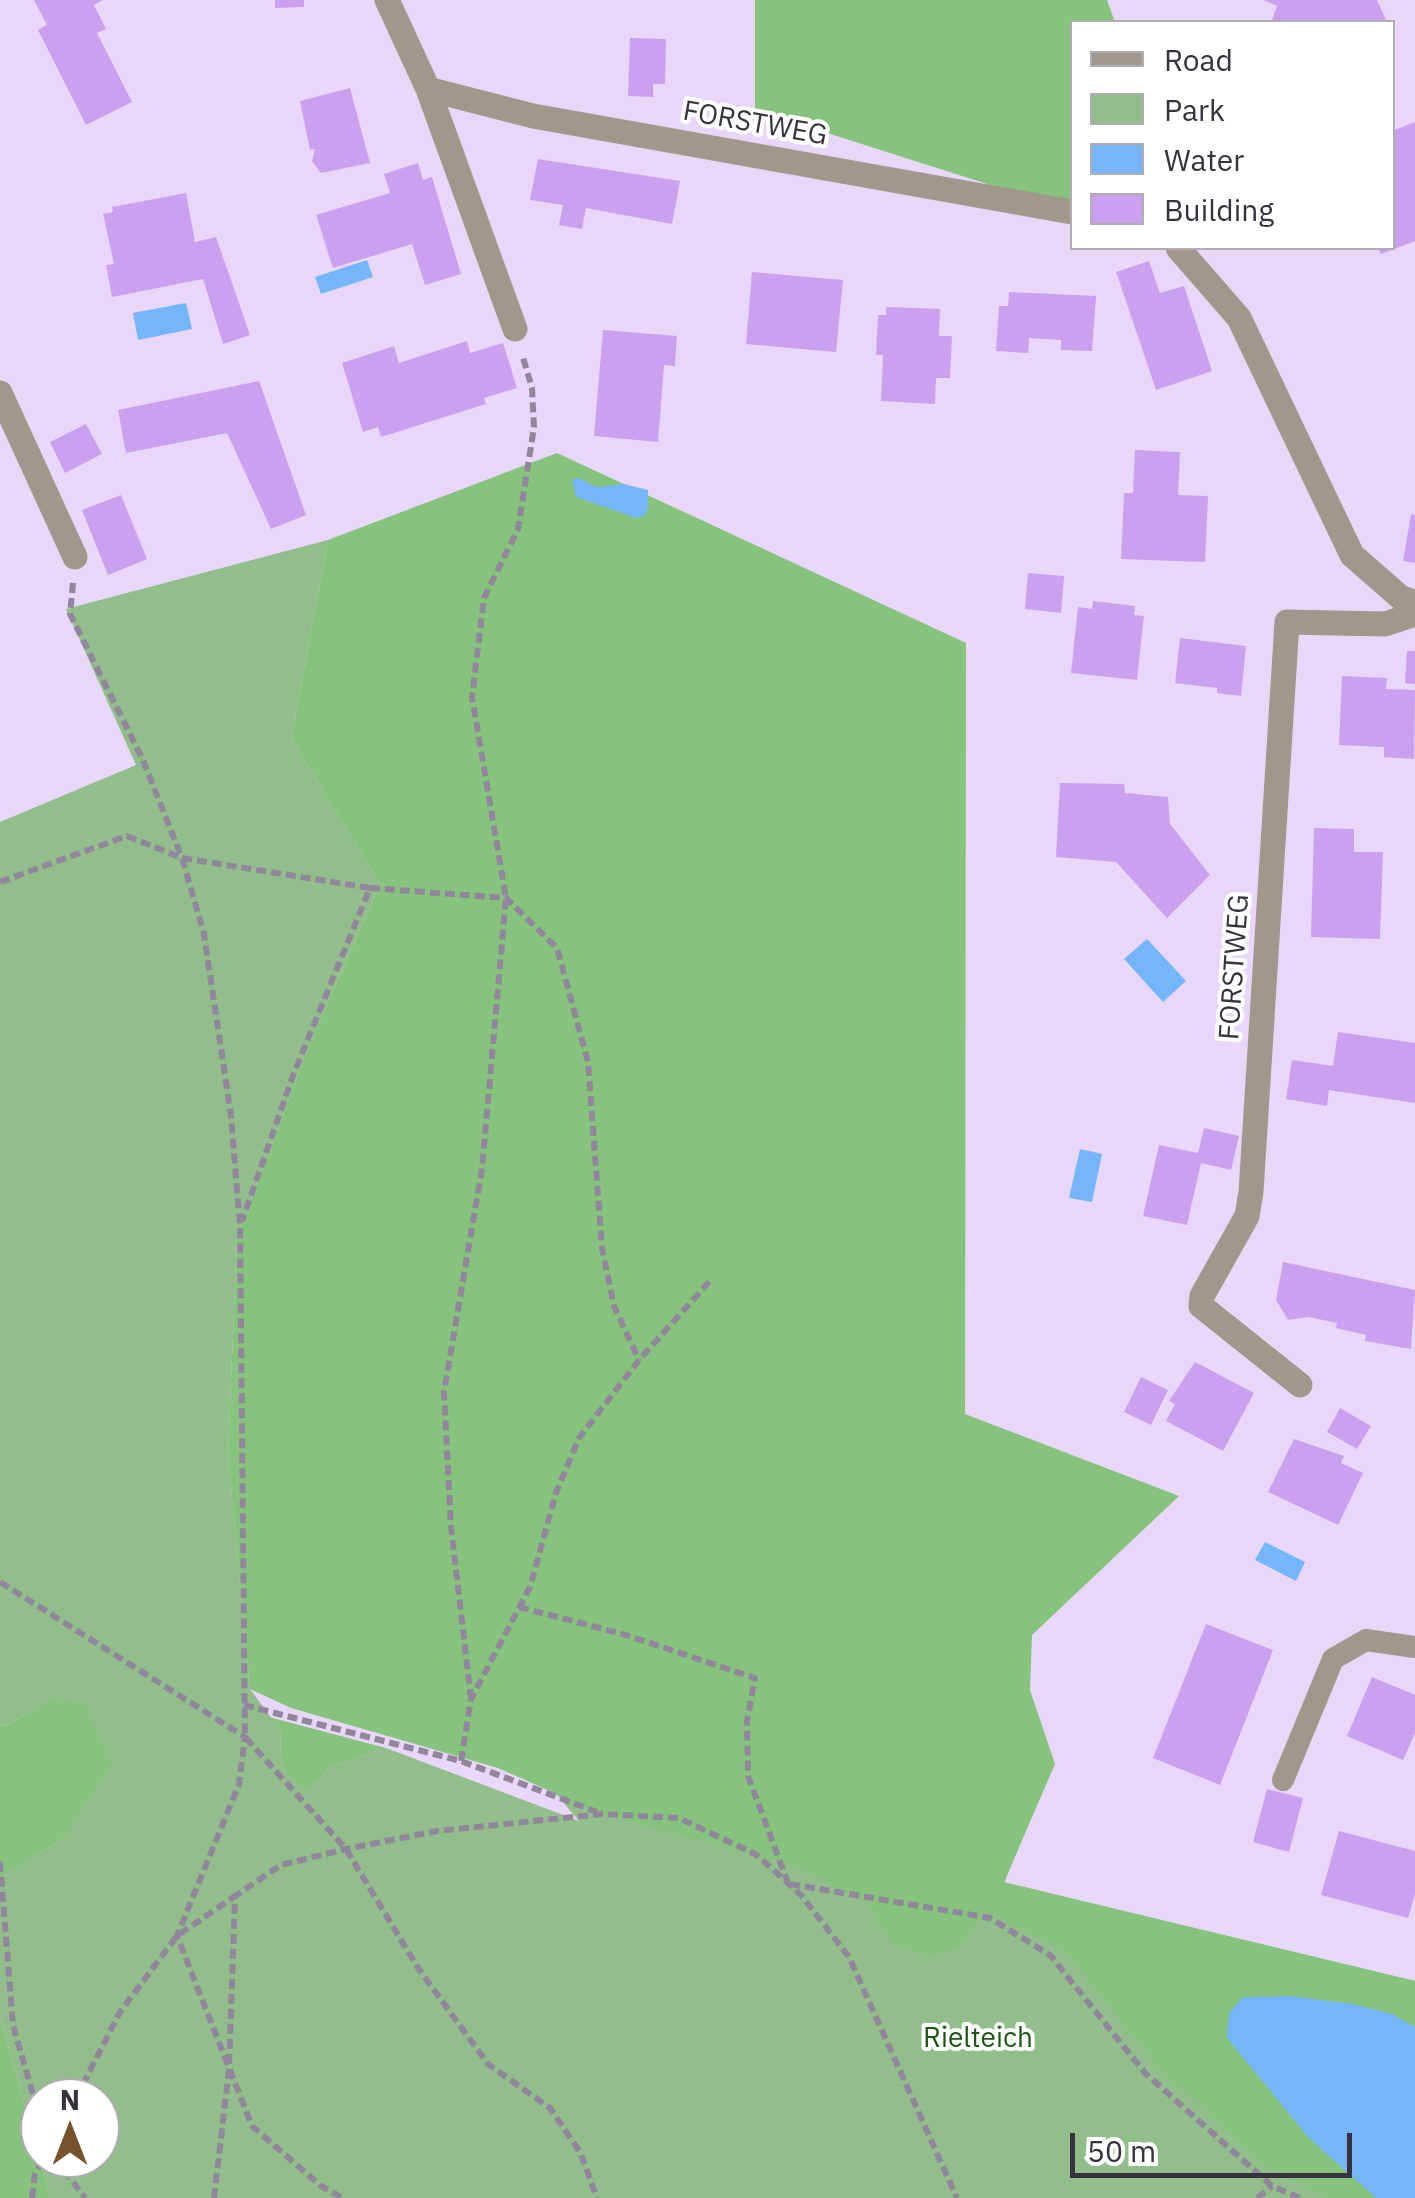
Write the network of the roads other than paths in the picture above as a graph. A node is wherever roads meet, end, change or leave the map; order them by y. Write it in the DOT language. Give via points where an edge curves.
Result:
graph roads {
  1 [pos="387,0"];
  2 [pos="428,88"];
  3 [pos="1070,212"];
  4 [pos="1180,250"];
  5 [pos="516,329"];
  6 [pos="0,393"];
  7 [pos="75,557"];
  8 [pos="1415,604"];
  9 [pos="1415,614"];
  10 [pos="1300,1385"];
  11 [pos="1415,1647"];
  12 [pos="1283,1780"];
  1 -- 2 [label="street"];
  2 -- 3 [label="street, FORSTWEG" via="533,116"];
  2 -- 5 [label="street"];
  4 -- 8 [label="street" via="1239,318 1352,555"];
  6 -- 7 [label="street"];
  9 -- 10 [label="street, FORSTWEG" via="1385,624 1287,622 1251,1192 1240,1234 1201,1306"];
  11 -- 12 [label="lane" via="1366,1640 1333,1659"];
}
